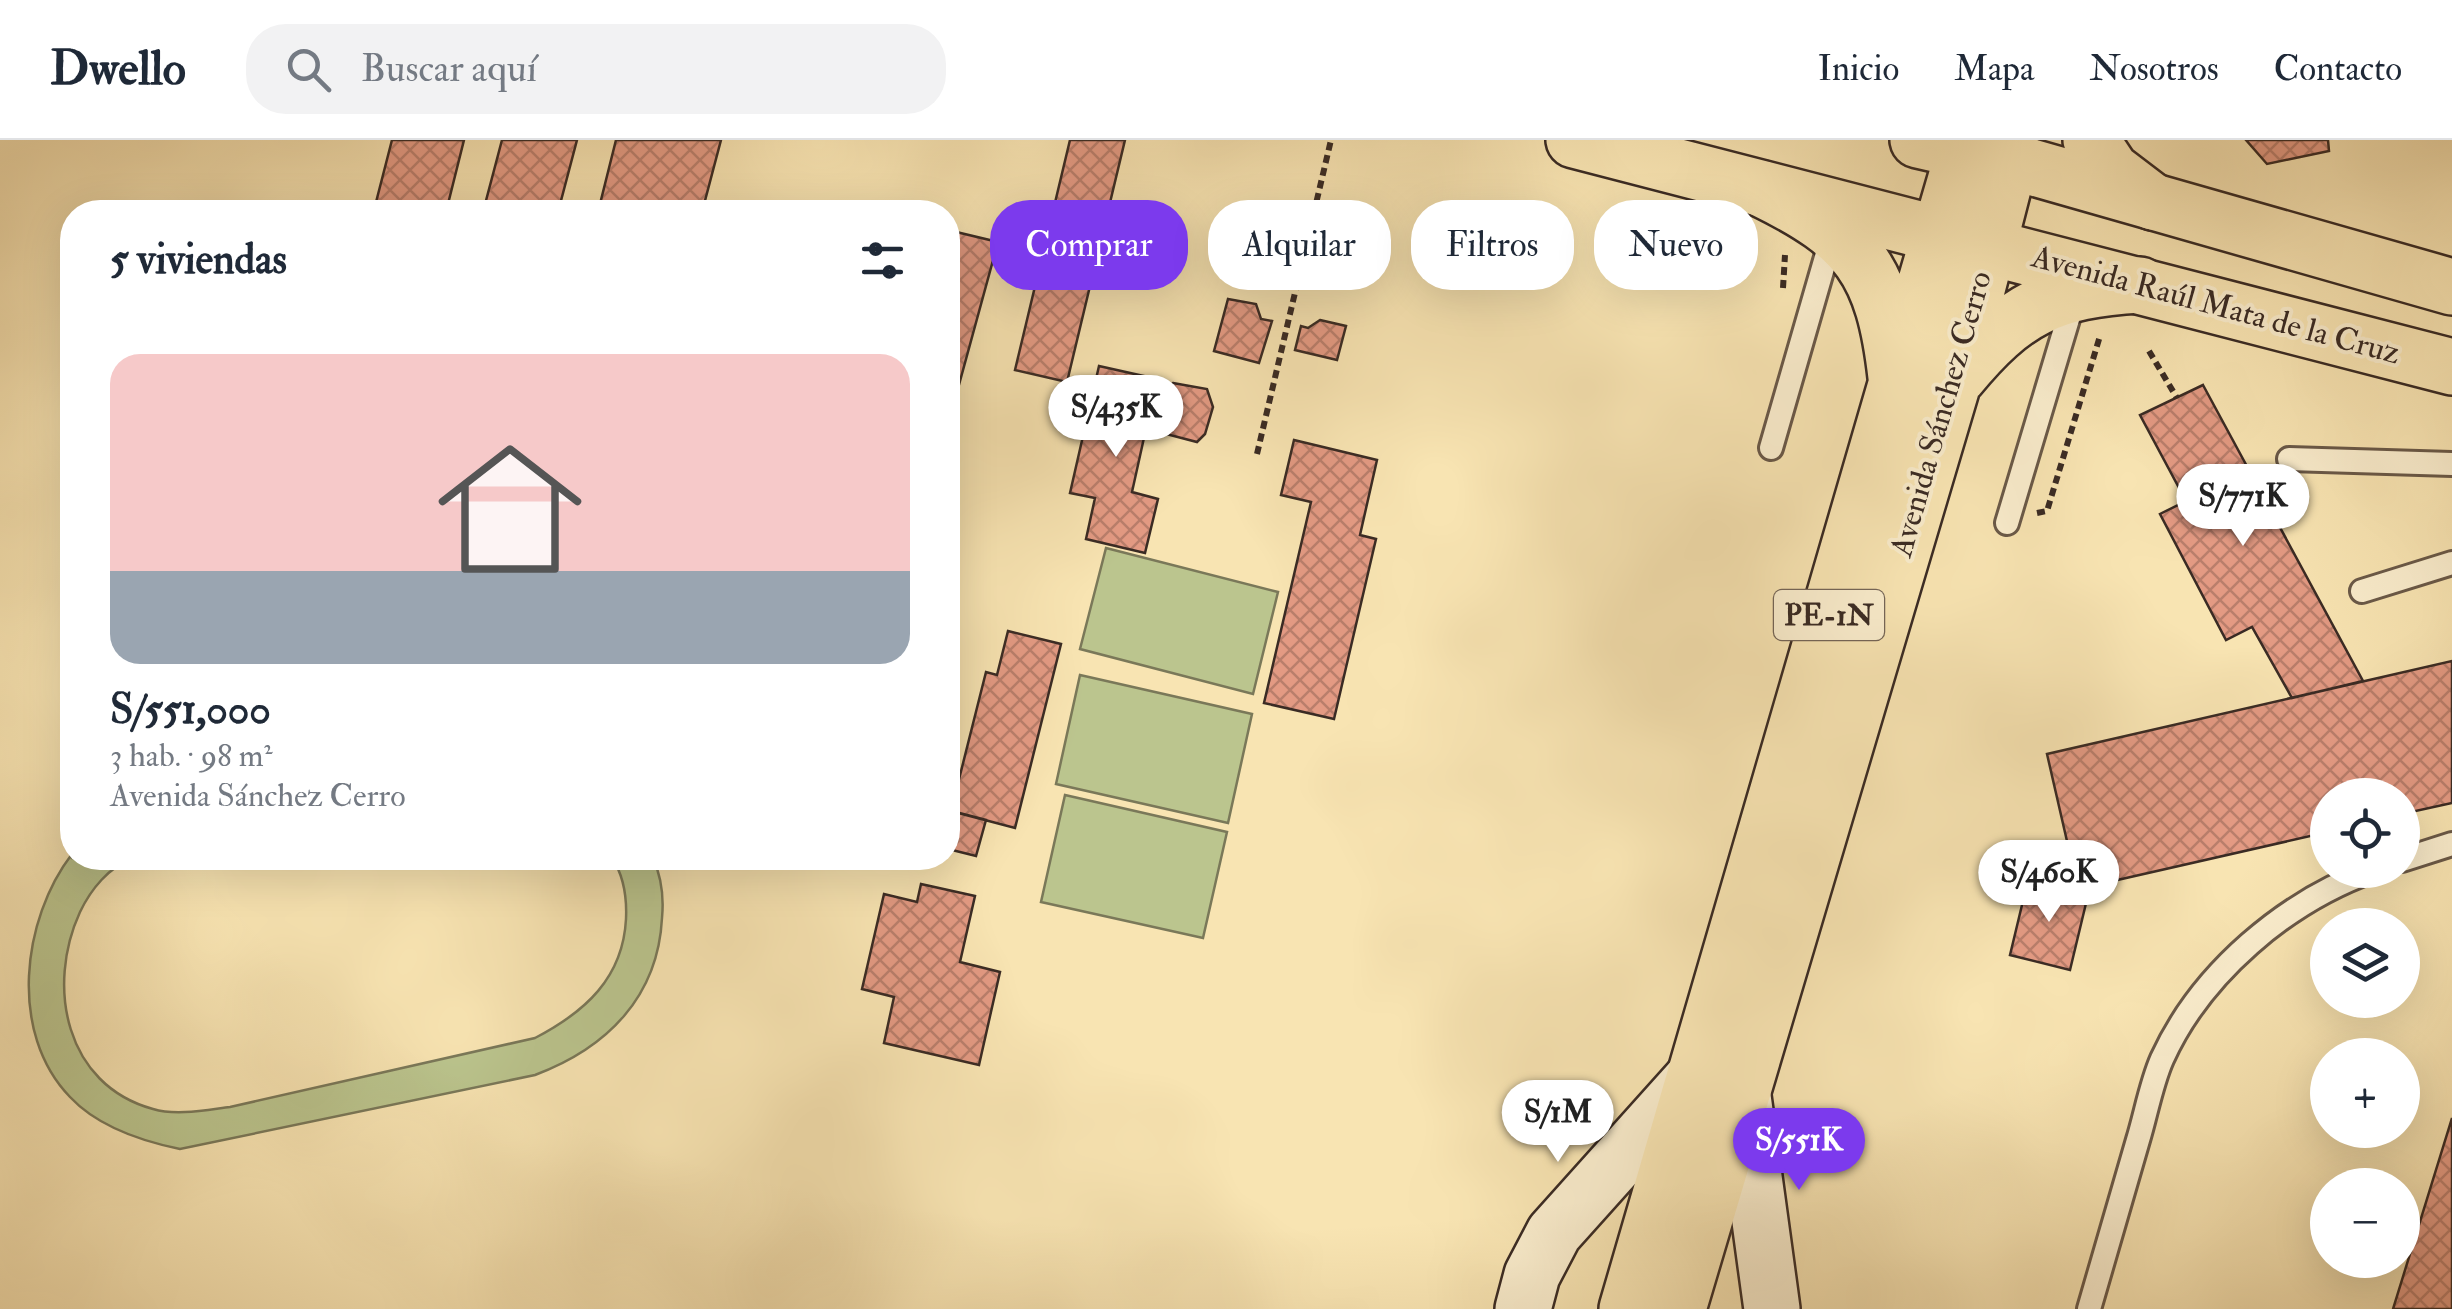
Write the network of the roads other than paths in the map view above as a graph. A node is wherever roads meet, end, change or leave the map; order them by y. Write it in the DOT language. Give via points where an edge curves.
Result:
graph roads {
  1 [pos="1574,140"];
  2 [pos="1975,147"];
  3 [pos="2118,163"];
  4 [pos="1762,189"];
  5 [pos="1809,237"];
  6 [pos="1964,240"];
  7 [pos="2140,285"];
  8 [pos="2452,291"];
  9 [pos="2090,309"];
  10 [pos="2443,364"];
  11 [pos="1897,383"];
  12 [pos="1953,384"];
  13 [pos="1772,448"];
  14 [pos="2289,458"];
  15 [pos="2452,464"];
  16 [pos="2009,516"];
  17 [pos="2452,563"];
  18 [pos="2362,591"];
  19 [pos="2452,844"];
  20 [pos="2420,854"];
  21 [pos="2329,888"];
  22 [pos="1718,1084"];
  23 [pos="1523,1309"];
  24 [pos="1627,1309"];
  25 [pos="1678,1309"];
  26 [pos="1772,1309"];
  27 [pos="2089,1309"];
  1 -- 4 [label="main road, Avenida Raúl Mata de la Cruz"];
  2 -- 3 [label="main road"];
  2 -- 6 [label="main road, Avenida Sánchez Cerro / PE-1N"];
  3 -- 8 [label="main road"];
  4 -- 5 [label="main road" via="1807,211"];
  4 -- 6 [label="main road, Avenida Raúl Mata de la Cruz"];
  5 -- 11 [label="main road" via="1856,252 1870,274 1892,336"];
  5 -- 13 [label="lane"];
  6 -- 7 [label="main road, Avenida Raúl Mata de la Cruz"];
  6 -- 11 [label="main road, Avenida Sánchez Cerro / PE-1N"];
  6 -- 12 [label="main road, Avenida Sánchez Cerro / PE-1N"];
  7 -- 9 [label="main road"];
  7 -- 10 [label="main road, Avenida Raúl Mata de la Cruz"];
  8 -- 10 [label="main road" via="2378,295 2357,306 2358,319 2380,339"];
  9 -- 12 [label="main road" via="2010,321"];
  9 -- 16 [label="lane"];
  11 -- 22 [label="main road, Avenida Sánchez Cerro / PE-1N"];
  12 -- 22 [label="main road, Avenida Sánchez Cerro / PE-1N"];
  14 -- 15 [label="lane"];
  17 -- 18 [label="lane"];
  19 -- 20 [label="lane"];
  21 -- 27 [label="lane" via="2239,955 2195,1000 2162,1060"];
  22 -- 23 [label="main road, Avenida Sánchez Cerro" via="1554,1233"];
  22 -- 24 [label="main road, Avenida Sánchez Cerro / PE-1N"];
  22 -- 25 [label="main road, Avenida Sánchez Cerro / PE-1N"];
  22 -- 26 [label="main road, Avenida Sánchez Cerro"];
}
